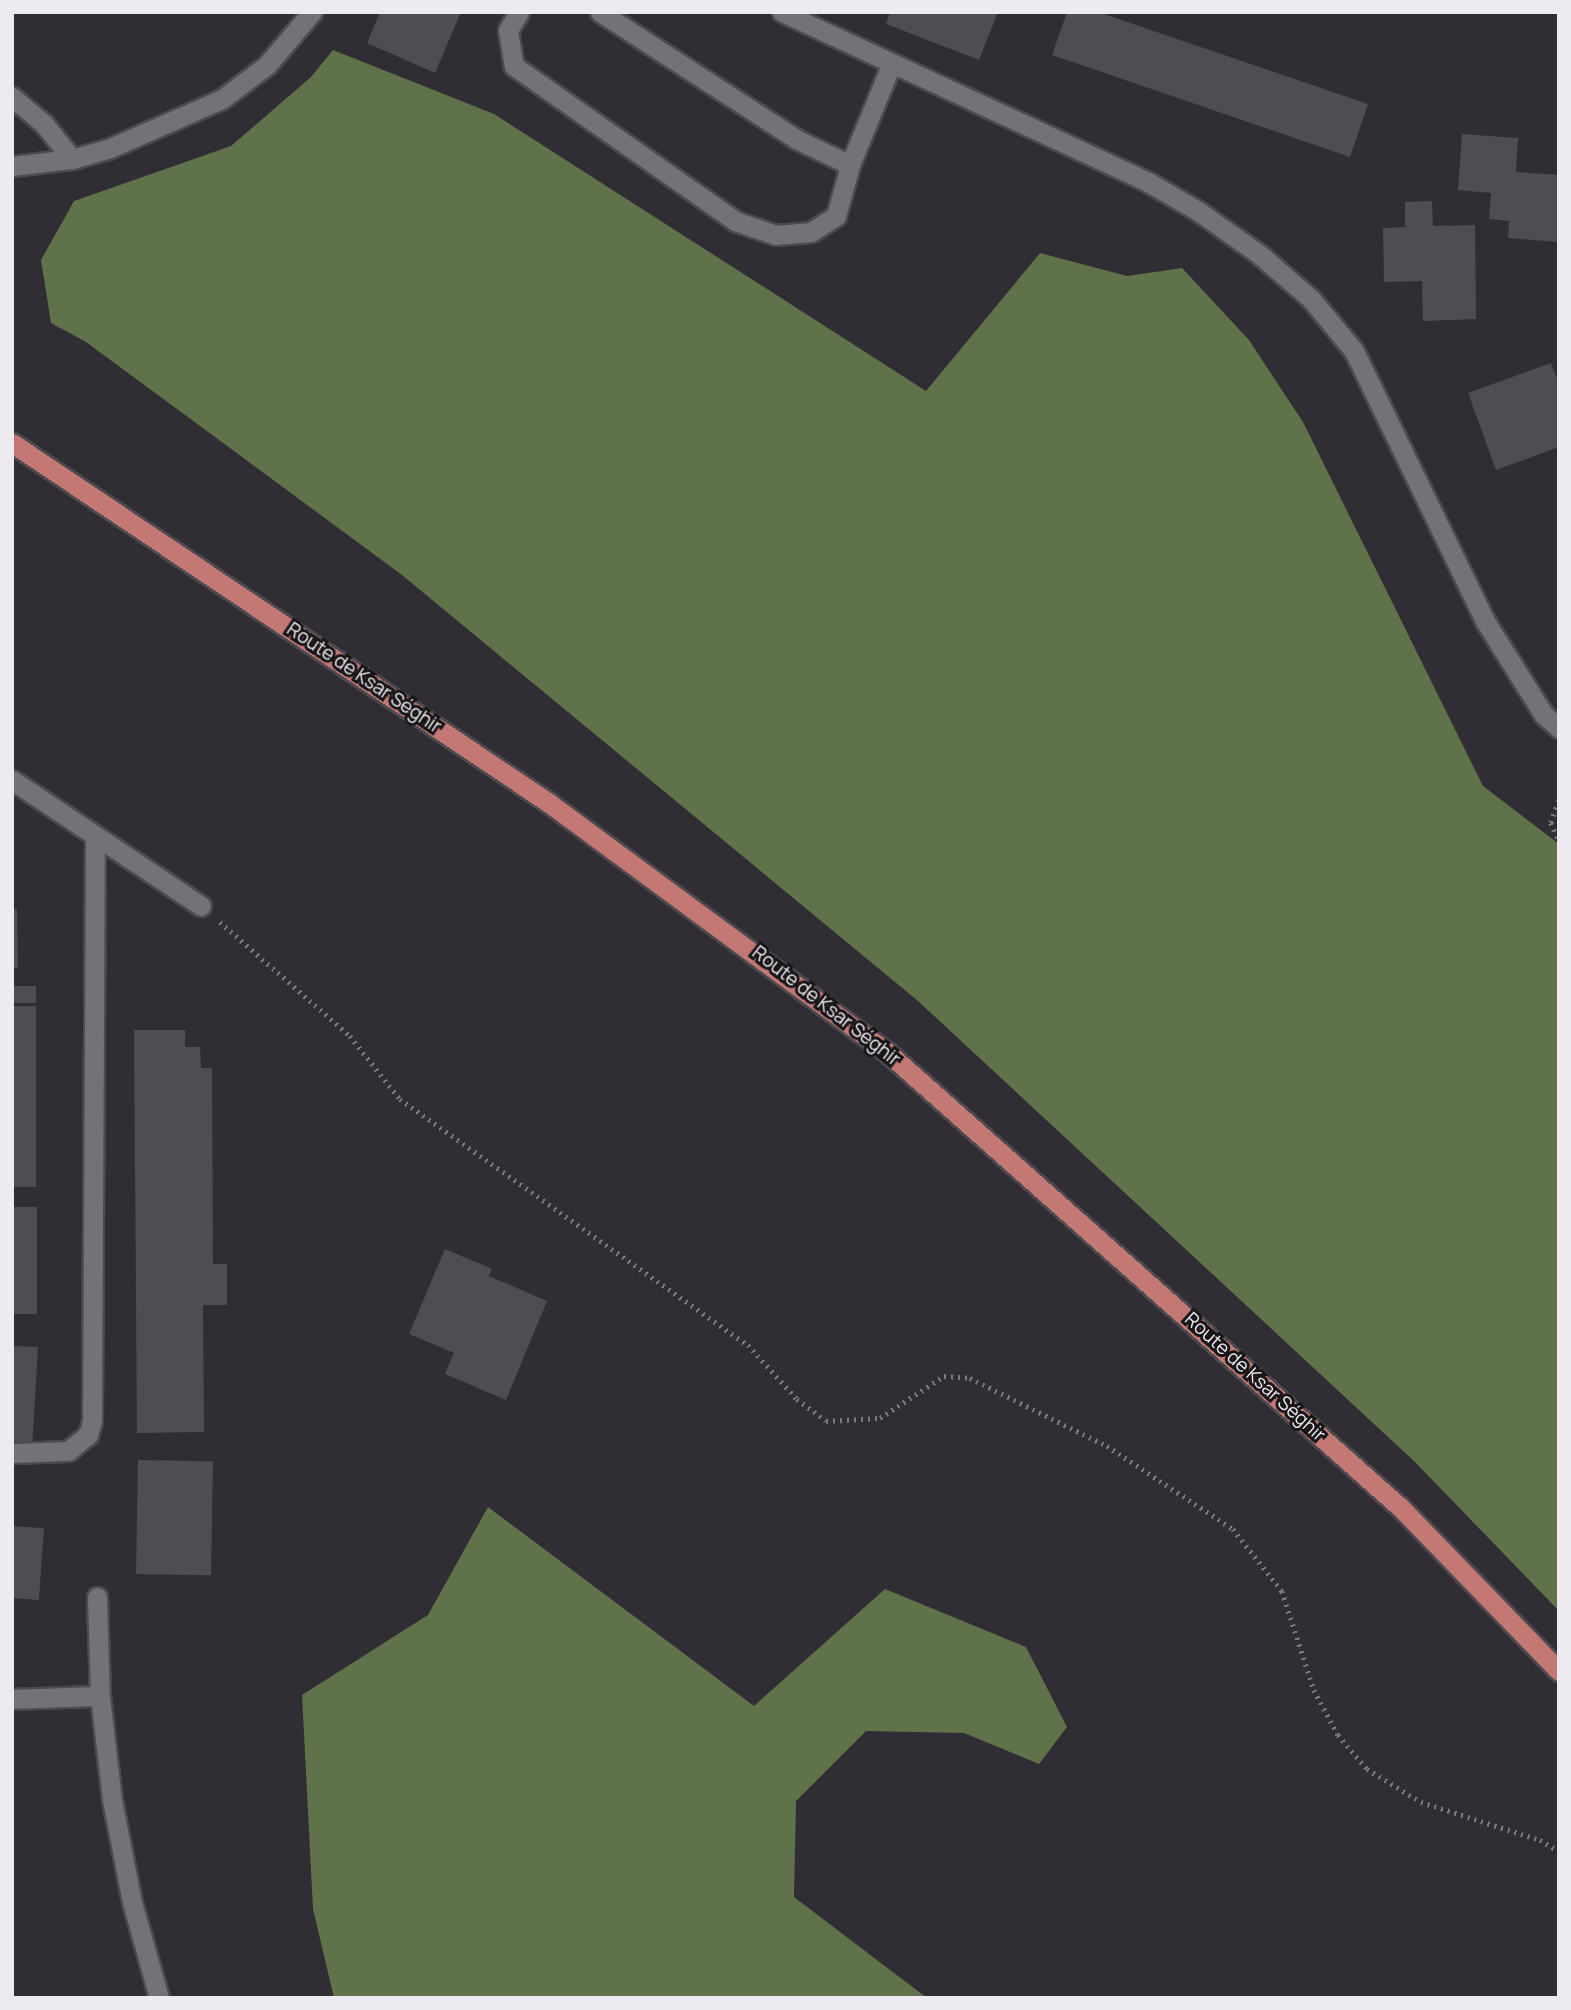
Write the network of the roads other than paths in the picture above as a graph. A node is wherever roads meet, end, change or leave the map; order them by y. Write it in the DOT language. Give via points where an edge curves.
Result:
graph roads {
  1 [pos="312,12"];
  2 [pos="519,12"];
  3 [pos="600,12"];
  4 [pos="782,12"];
  5 [pos="891,65"];
  6 [pos="12,97"];
  7 [pos="72,159"];
  8 [pos="850,165"];
  9 [pos="12,166"];
  10 [pos="12,443"];
  11 [pos="1559,728"];
  12 [pos="12,780"];
  13 [pos="96,836"];
  14 [pos="201,906"];
  15 [pos="12,1453"];
  16 [pos="97,1597"];
  17 [pos="1559,1671"];
  18 [pos="100,1696"];
  19 [pos="12,1699"];
  20 [pos="159,1998"];
  1 -- 7 [label="street" via="267,65 222,99 160,130"];
  2 -- 8 [label="street" via="508,30 514,66 735,221 776,235 811,232 836,216"];
  3 -- 8 [label="street" via="796,139"];
  4 -- 5 [label="street"];
  5 -- 8 [label="street"];
  5 -- 11 [label="street" via="1087,153 1198,211 1311,299 1354,351 1485,621 1544,715"];
  6 -- 7 [label="street" via="44,124"];
  7 -- 9 [label="street"];
  10 -- 17 [label="main road, Route de Ksar Séghir" via="549,803 887,1052 1401,1508"];
  12 -- 13 [label="street"];
  13 -- 14 [label="street"];
  13 -- 15 [label="street" via="92,1421 88,1435 68,1451"];
  16 -- 18 [label="street"];
  18 -- 19 [label="street"];
  18 -- 20 [label="street" via="111,1800 132,1902"];
}
